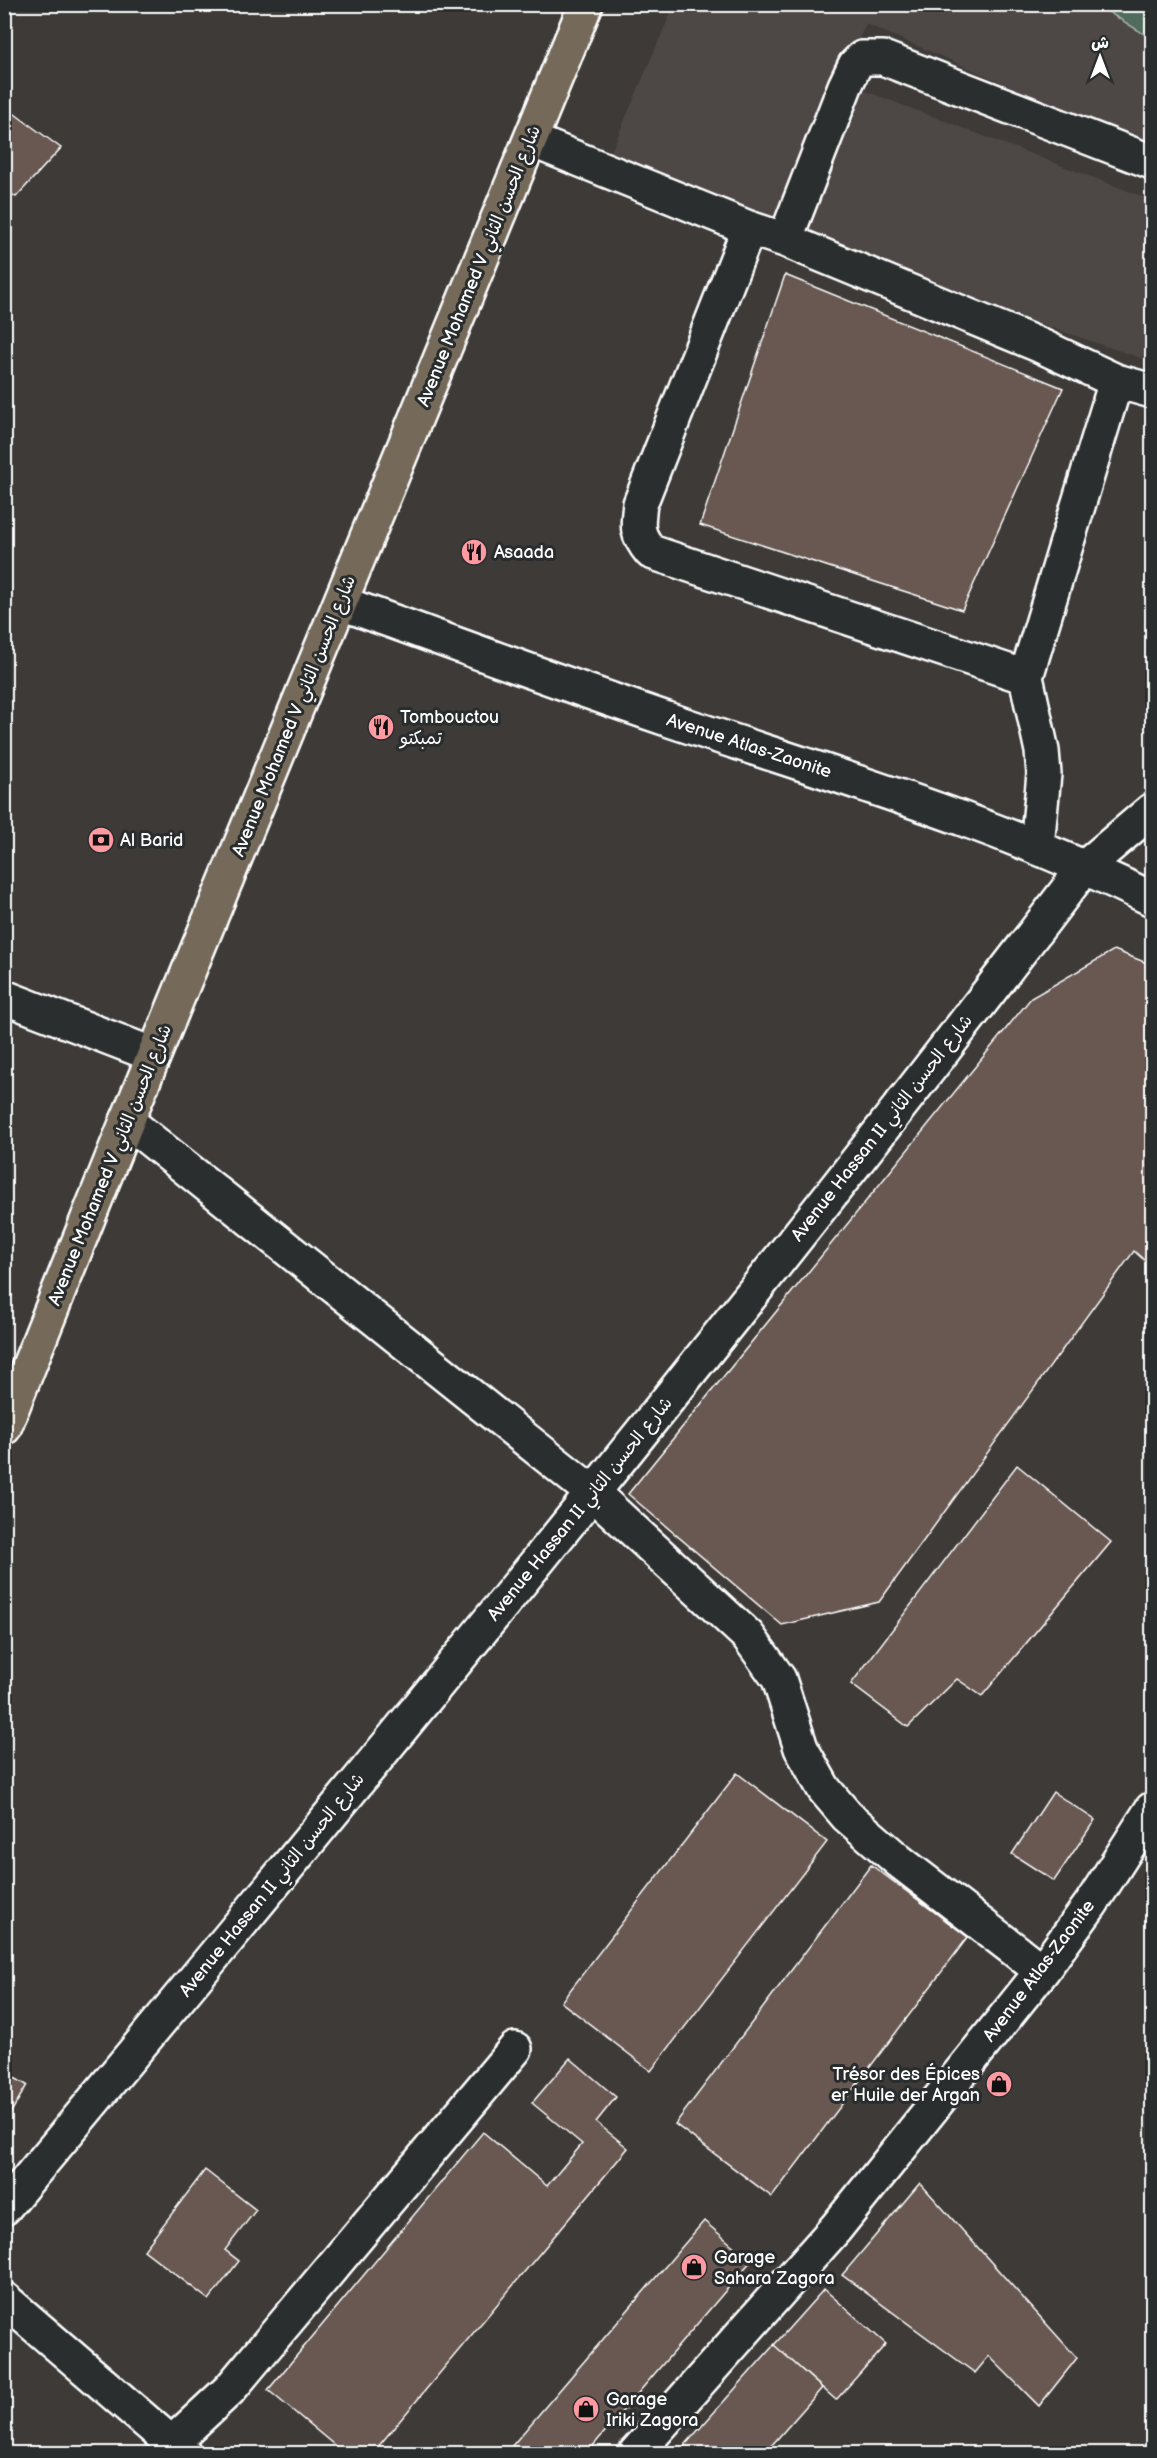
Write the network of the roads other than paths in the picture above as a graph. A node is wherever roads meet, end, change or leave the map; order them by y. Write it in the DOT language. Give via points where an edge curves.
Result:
graph roads {
  1 [pos="586,4"];
  2 [pos="531,140"];
  3 [pos="1152,162"];
  4 [pos="749,228"];
  5 [pos="785,240"];
  6 [pos="1116,381"];
  7 [pos="1152,391"];
  8 [pos="341,603"];
  9 [pos="1026,677"];
  10 [pos="1152,810"];
  11 [pos="1037,846"];
  12 [pos="1083,868"];
  13 [pos="1152,899"];
  14 [pos="4,997"];
  15 [pos="154,1055"];
  16 [pos="127,1120"];
  17 [pos="4,1428"];
  18 [pos="594,1494"];
  19 [pos="1152,1809"];
  20 [pos="1042,1971"];
  21 [pos="515,2049"];
  22 [pos="4,2208"];
  23 [pos="4,2299"];
  24 [pos="178,2448"];
  25 [pos="635,2454"];
  1 -- 2 [label="main road, Avenue Mohamed V شارع الحسن الثاني"];
  2 -- 4 [label="street"];
  2 -- 8 [label="main road, Avenue Mohamed V شارع الحسن الثاني"];
  3 -- 5 [label="street" via="882,58 862,58 845,86"];
  4 -- 5 [label="street"];
  4 -- 9 [label="street" via="640,504 639,538 651,552"];
  5 -- 6 [label="street"];
  6 -- 7 [label="street"];
  6 -- 9 [label="street"];
  8 -- 11 [label="street, Avenue Atlas-Zaonite"];
  8 -- 15 [label="main road, Avenue Mohamed V شارع الحسن الثاني"];
  9 -- 11 [label="street" via="1044,774"];
  10 -- 12 [label="street, Avenue Hassan II شارع الحسن الثاني"];
  11 -- 12 [label="street, Avenue Atlas-Zaonite"];
  12 -- 13 [label="street, Avenue Atlas-Zaonite"];
  12 -- 18 [label="street, Avenue Hassan II شارع الحسن الثاني"];
  14 -- 15 [label="street"];
  15 -- 16 [label="main road, Avenue Mohamed V شارع الحسن الثاني"];
  16 -- 17 [label="main road, Avenue Mohamed V شارع الحسن الثاني"];
  16 -- 18 [label="street"];
  18 -- 20 [label="street" via="748,1636 767,1660 778,1679 801,1748 824,1789 847,1816"];
  18 -- 22 [label="street, Avenue Hassan II شارع الحسن الثاني"];
  19 -- 20 [label="street, Avenue Atlas-Zaonite" via="1098,1894"];
  20 -- 25 [label="street, Avenue Atlas-Zaonite" via="836,2228"];
  21 -- 24 [label="street"];
  23 -- 24 [label="street"];
}
